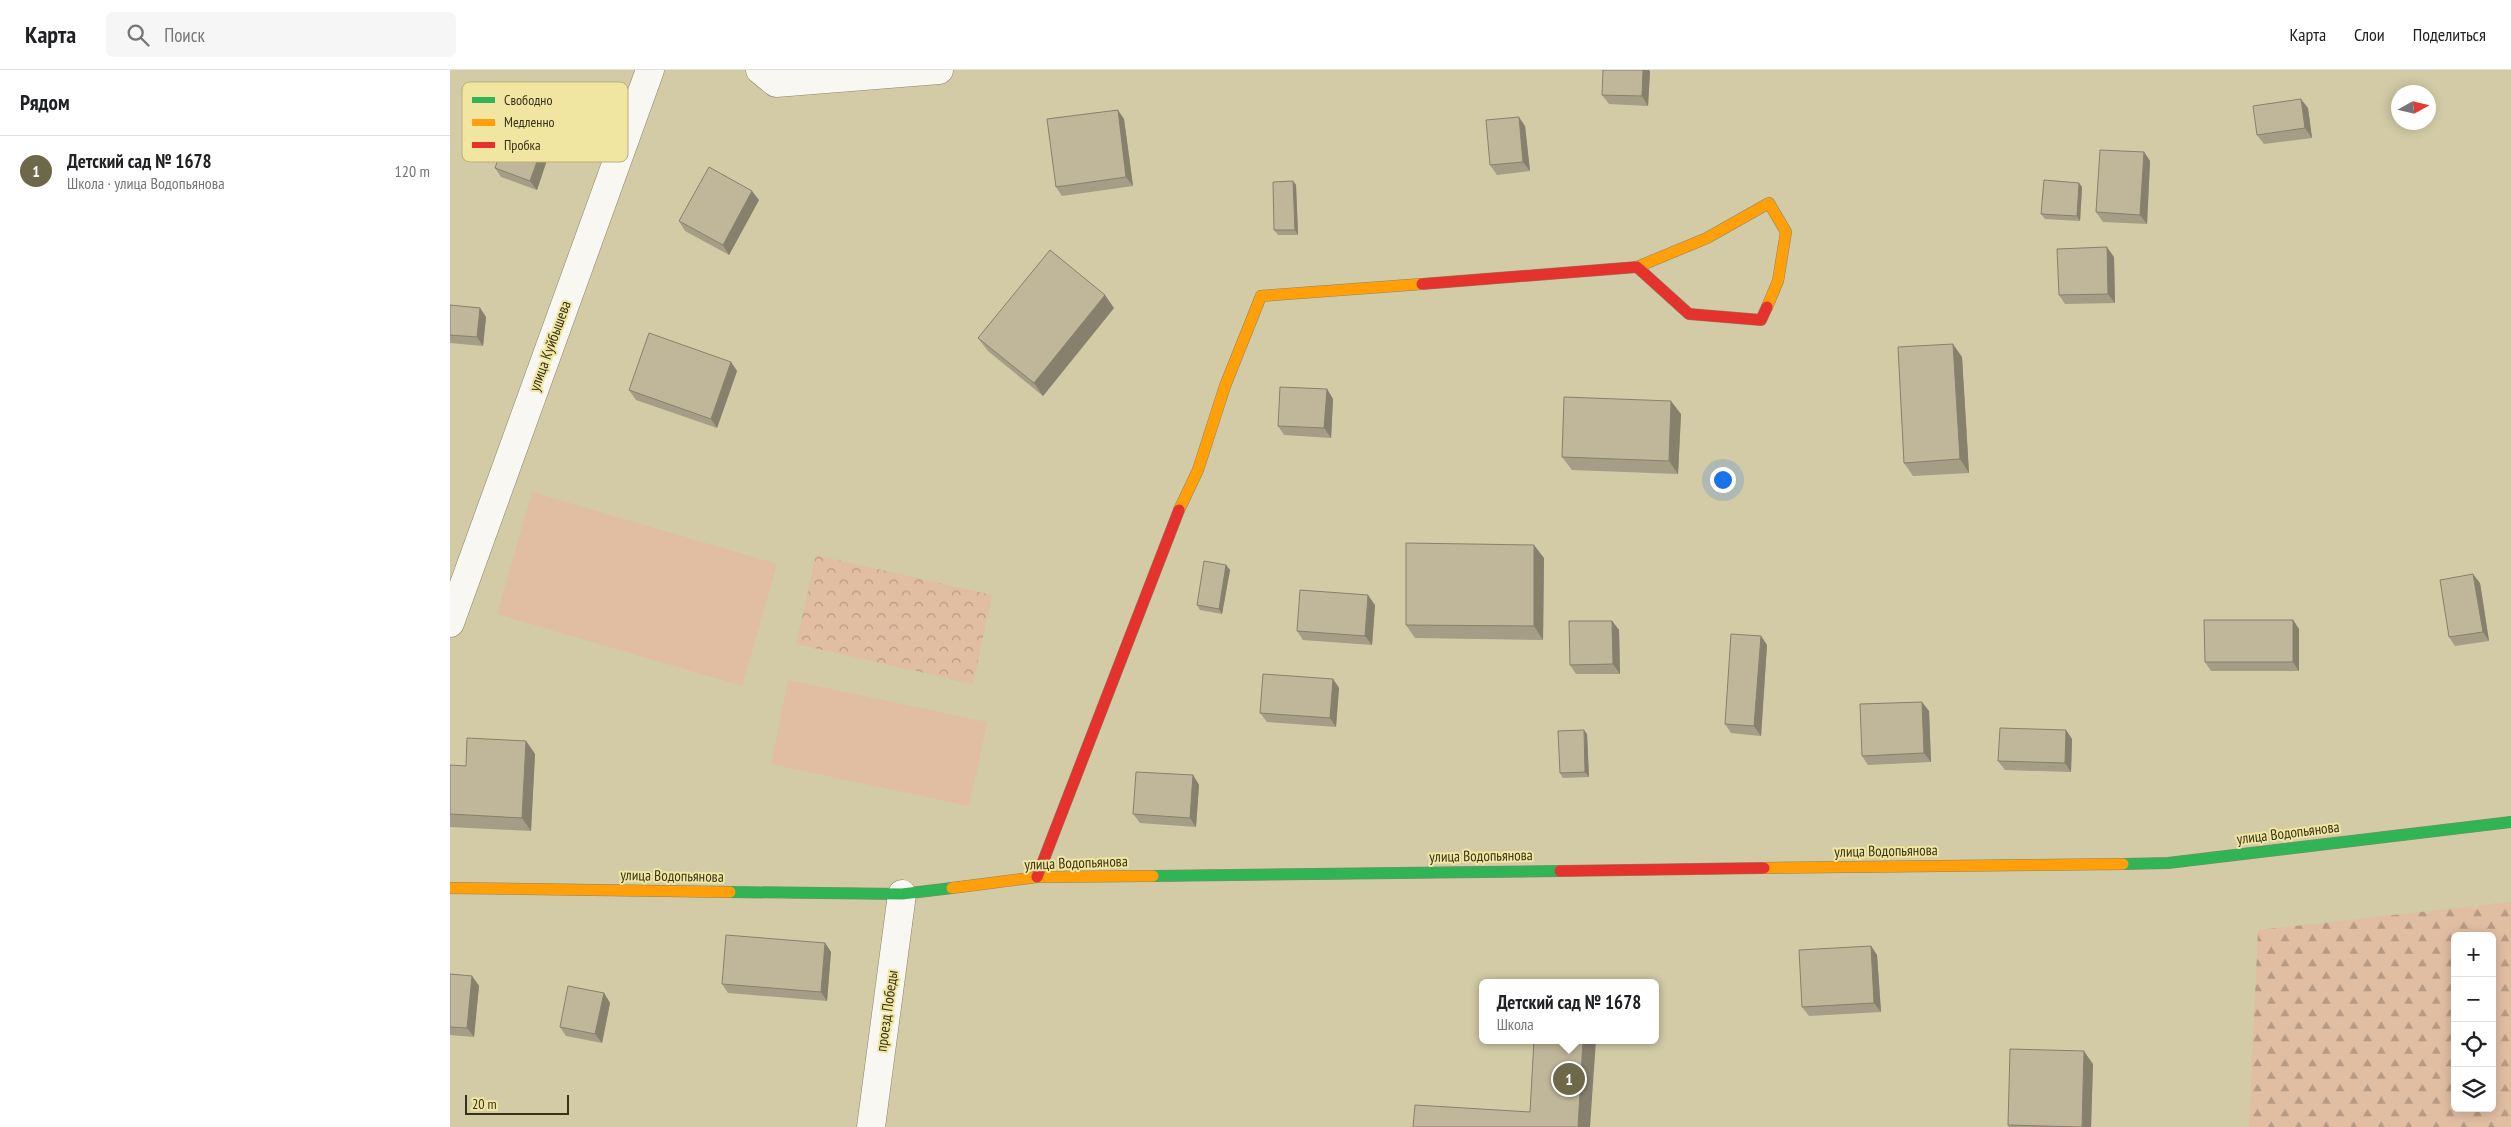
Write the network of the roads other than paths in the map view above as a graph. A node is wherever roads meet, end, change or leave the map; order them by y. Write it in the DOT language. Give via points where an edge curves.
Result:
graph roads {
  1 [pos="650,70"];
  2 [pos="760,70"];
  3 [pos="939,70"];
  4 [pos="628,131"];
  5 [pos="617,162"];
  6 [pos="1637,267"];
  7 [pos="450,623"];
  8 [pos="2511,822"];
  9 [pos="1036,877"];
  10 [pos="450,888"];
  11 [pos="902,894"];
  12 [pos="871,1127"];
  1 -- 4 [label="street, улица Куйбышева"];
  2 -- 3 [label="street" via="776,83"];
  5 -- 7 [label="street, улица Куйбышева"];
  6 -- 6 [label="street" via="1689,314 1761,320 1778,281 1786,232 1769,203 1707,238"];
  6 -- 9 [label="street" via="1261,296 1225,386 1198,470 1176,515"];
  8 -- 9 [label="street, улица Водопьянова" via="2168,863"];
  9 -- 11 [label="street, улица Водопьянова"];
  10 -- 11 [label="street, улица Водопьянова"];
  11 -- 12 [label="street, проезд Победы"];
}
